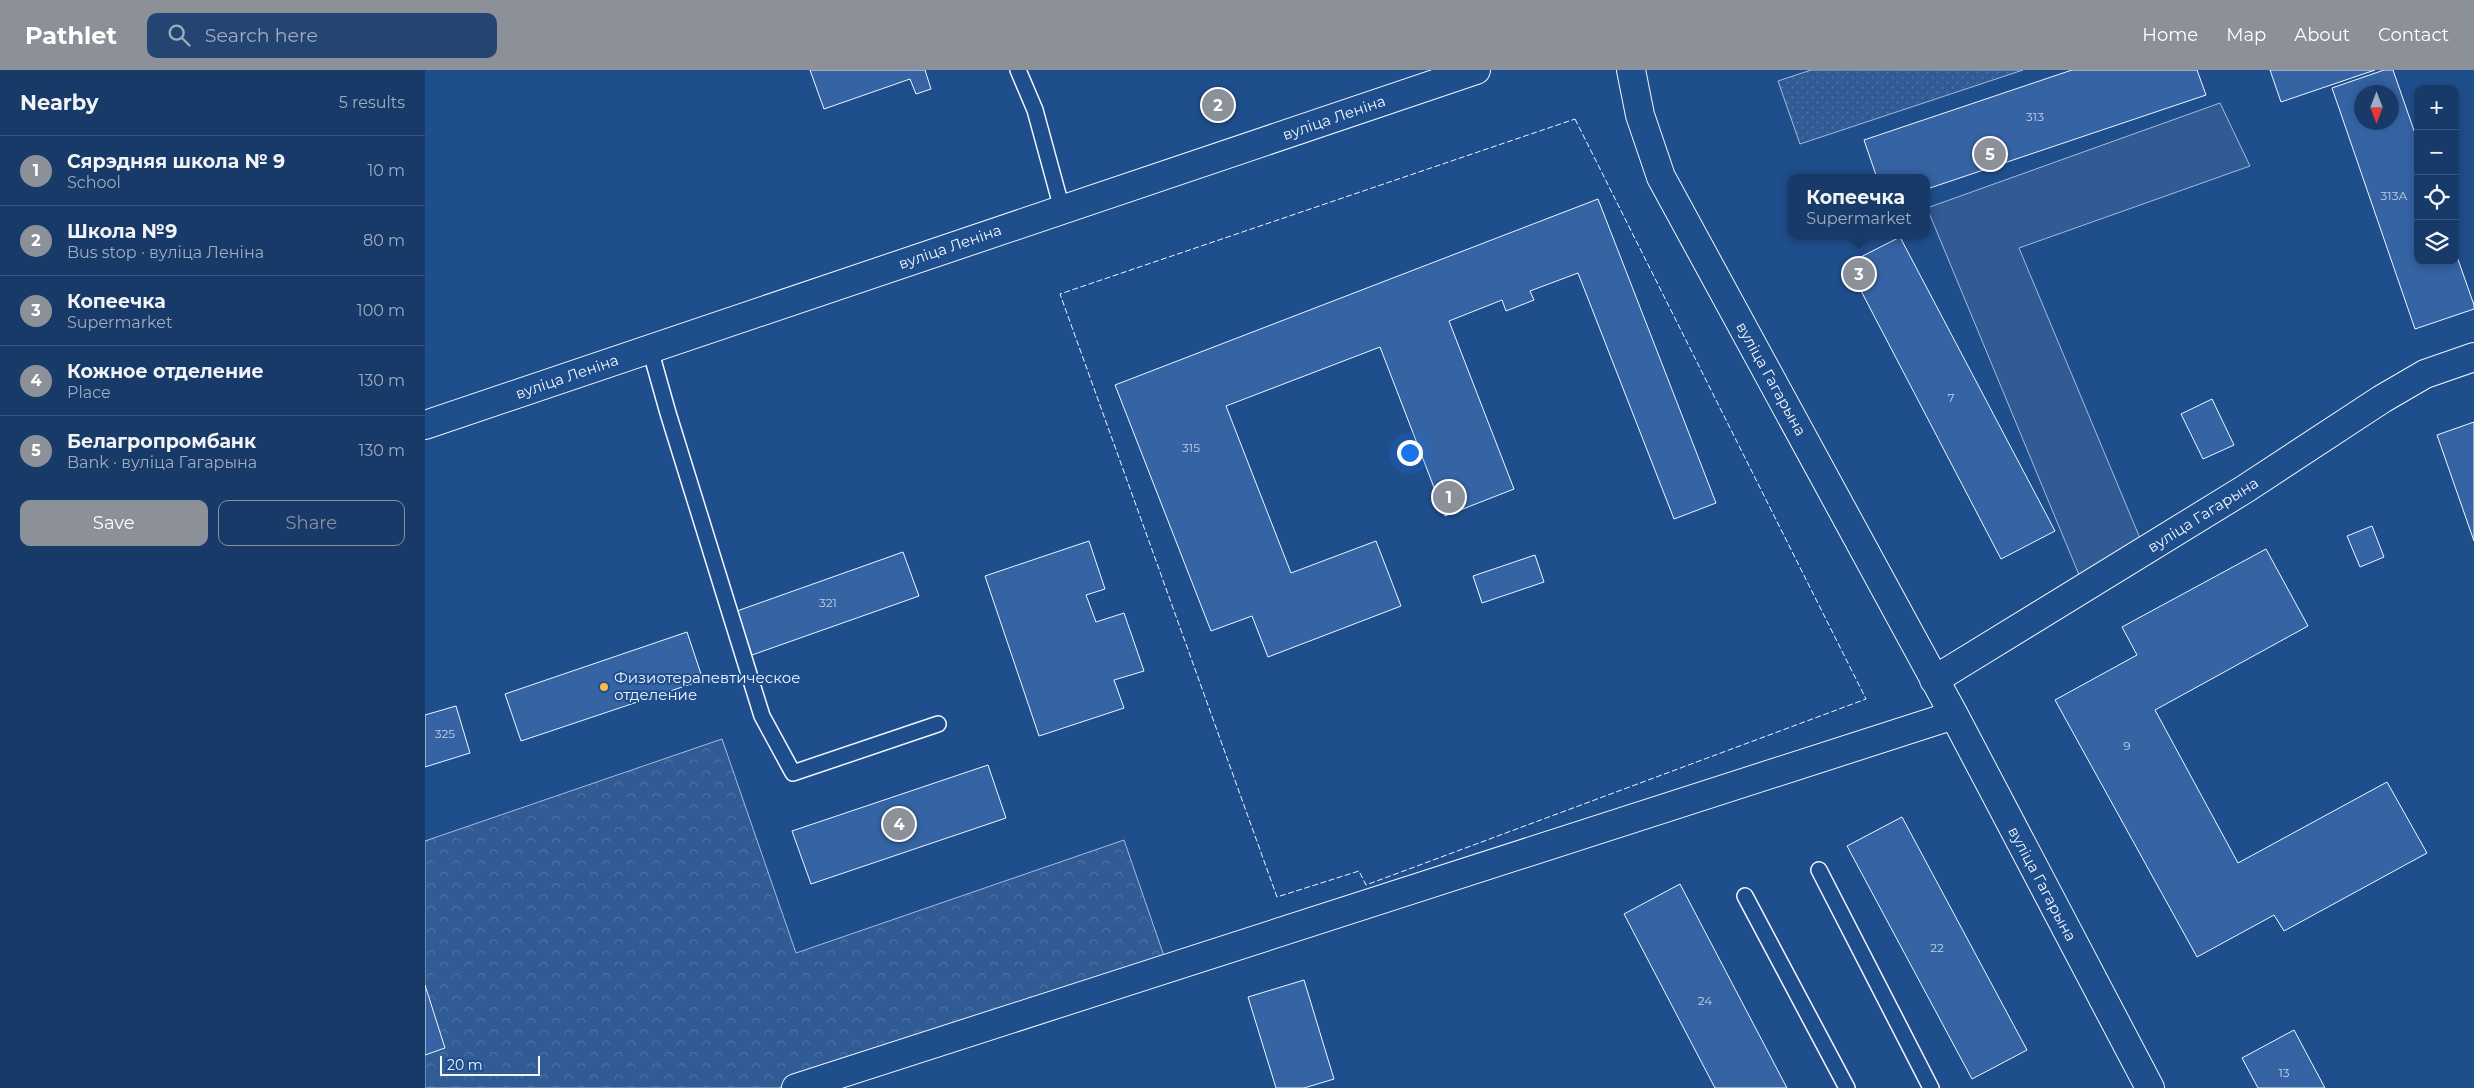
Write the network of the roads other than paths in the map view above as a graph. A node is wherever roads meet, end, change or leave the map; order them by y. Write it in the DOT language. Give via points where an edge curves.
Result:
graph roads {
  1 [pos="1019,70"];
  2 [pos="1476,70"];
  3 [pos="1631,70"];
  4 [pos="1063,209"];
  5 [pos="650,349"];
  6 [pos="2474,357"];
  7 [pos="425,425"];
  8 [pos="1935,680"];
  9 [pos="1954,715"];
  10 [pos="938,724"];
  11 [pos="1819,870"];
  12 [pos="1745,896"];
  13 [pos="796,1088"];
  14 [pos="1847,1088"];
  15 [pos="1931,1088"];
  16 [pos="2150,1088"];
  1 -- 4 [label="lane" via="1035,110"];
  2 -- 4 [label="street, вуліца Леніна"];
  3 -- 8 [label="street, вуліца Гагарына" via="1639,115 1661,177"];
  4 -- 5 [label="street, вуліца Леніна"];
  5 -- 7 [label="street, вуліца Леніна"];
  5 -- 10 [label="lane" via="761,716 793,773"];
  6 -- 8 [label="street, вуліца Гагарына" via="2425,374 2382,399 2245,489"];
  8 -- 9 [label="street, вуліца Гагарына"];
  9 -- 13 [label="street"];
  9 -- 16 [label="street, вуліца Гагарына"];
  11 -- 15 [label="lane"];
  12 -- 14 [label="lane"];
}
